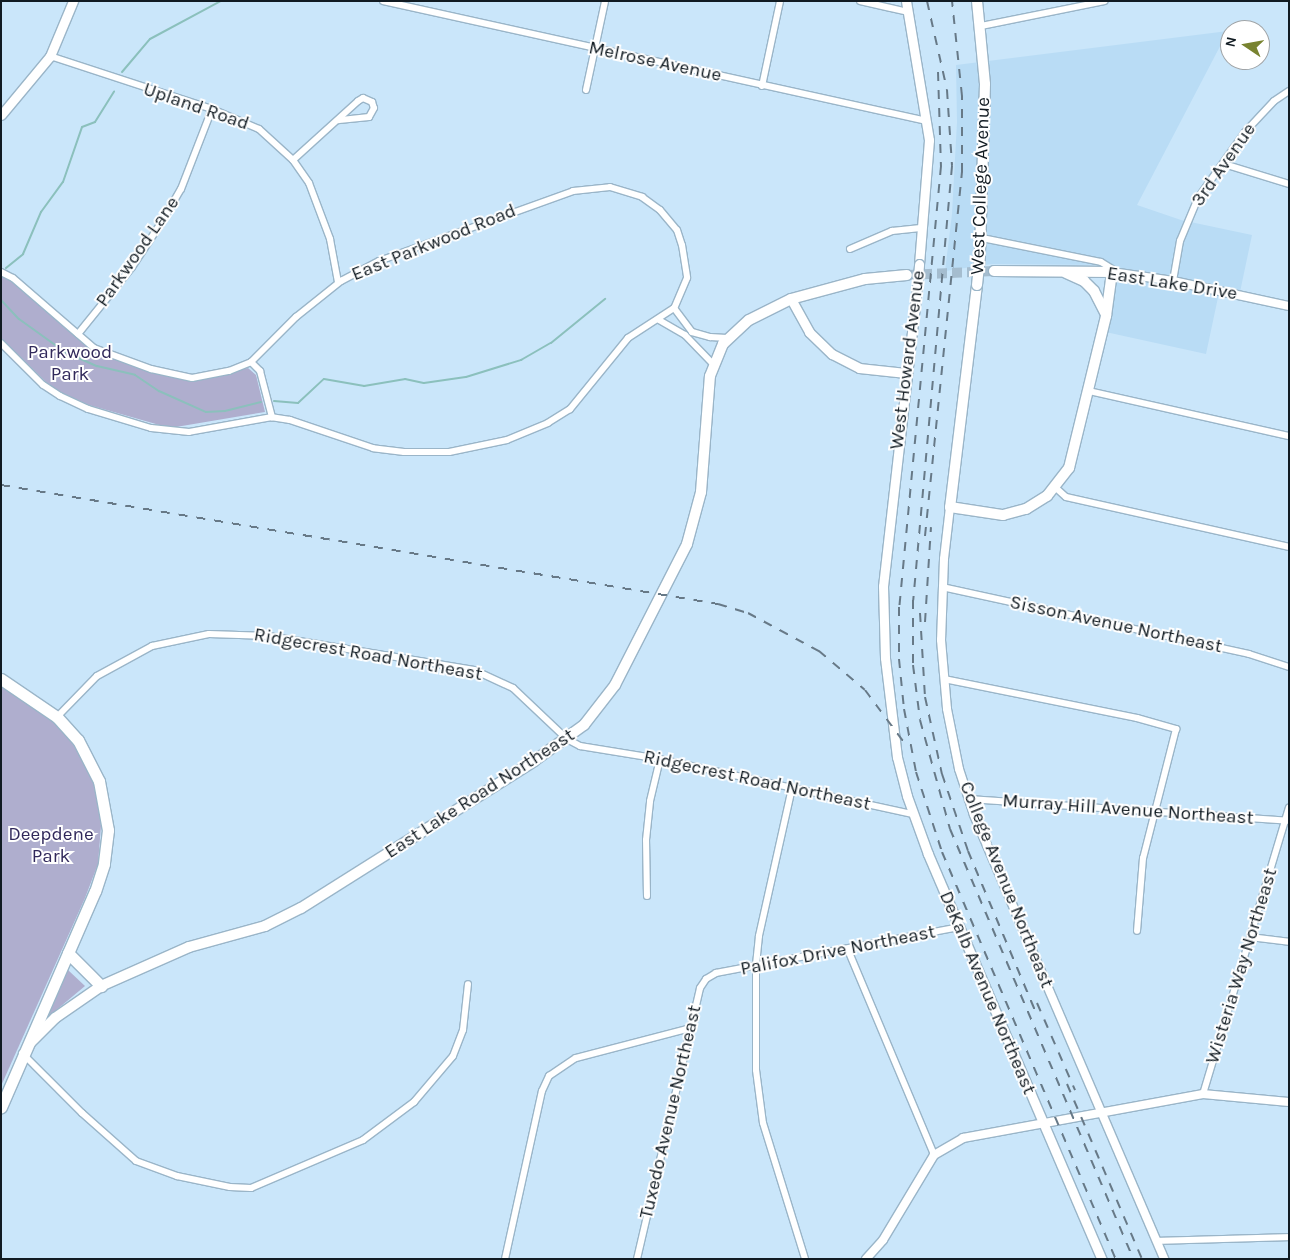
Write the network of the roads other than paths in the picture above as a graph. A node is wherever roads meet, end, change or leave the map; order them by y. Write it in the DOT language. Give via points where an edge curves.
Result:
graph roads {
  1 [pos="73,1"];
  2 [pos="383,1"];
  3 [pos="605,1"];
  4 [pos="780,1"];
  5 [pos="860,1"];
  6 [pos="906,1"];
  7 [pos="977,1"];
  8 [pos="1105,1"];
  9 [pos="908,12"];
  10 [pos="981,26"];
  11 [pos="594,49"];
  12 [pos="50,56"];
  13 [pos="762,86"];
  14 [pos="586,90"];
  15 [pos="1289,92"];
  16 [pos="212,109"];
  17 [pos="1,115"];
  18 [pos="338,120"];
  19 [pos="927,121"];
  20 [pos="293,160"];
  21 [pos="1224,164"];
  22 [pos="1289,184"];
  23 [pos="923,228"];
  24 [pos="982,238"];
  25 [pos="850,249"];
  26 [pos="994,271"];
  27 [pos="1060,271"];
  28 [pos="1,272"];
  29 [pos="1115,272"];
  30 [pos="908,275"];
  31 [pos="1172,281"];
  32 [pos="338,282"];
  33 [pos="791,299"];
  34 [pos="1289,306"];
  35 [pos="674,308"];
  36 [pos="1106,316"];
  37 [pos="659,320"];
  38 [pos="78,334"];
  39 [pos="727,338"];
  40 [pos="1,343"];
  41 [pos="250,362"];
  42 [pos="713,364"];
  43 [pos="968,371"];
  44 [pos="906,373"];
  45 [pos="1089,391"];
  46 [pos="272,417"];
  47 [pos="1289,436"];
  48 [pos="1056,488"];
  49 [pos="950,507"];
  50 [pos="1289,547"];
  51 [pos="942,587"];
  52 [pos="1289,667"];
  53 [pos="1,678"];
  54 [pos="944,679"];
  55 [pos="57,717"];
  56 [pos="891,721"];
  57 [pos="567,739"];
  58 [pos="660,759"];
  59 [pos="792,788"];
  60 [pos="968,798"];
  61 [pos="1289,808"];
  62 [pos="1153,811"];
  63 [pos="912,814"];
  64 [pos="1287,821"];
  65 [pos="647,896"];
  66 [pos="959,928"];
  67 [pos="1137,931"];
  68 [pos="1250,937"];
  69 [pos="1289,942"];
  70 [pos="848,950"];
  71 [pos="68,953"];
  72 [pos="756,967"];
  73 [pos="716,973"];
  74 [pos="468,984"];
  75 [pos="101,986"];
  76 [pos="690,1028"];
  77 [pos="22,1052"];
  78 [pos="1203,1094"];
  79 [pos="1289,1102"];
  80 [pos="1,1107"];
  81 [pos="1099,1112"];
  82 [pos="1043,1122"];
  83 [pos="934,1155"];
  84 [pos="1289,1237"];
  85 [pos="1157,1241"];
  86 [pos="505,1259"];
  87 [pos="637,1259"];
  88 [pos="805,1259"];
  89 [pos="866,1259"];
  90 [pos="1102,1259"];
  91 [pos="1164,1259"];
  1 -- 12 [label="main road"];
  2 -- 11 [label="street, Melrose Avenue"];
  3 -- 11 [label="street"];
  4 -- 13 [label="street"];
  5 -- 9 [label="street"];
  6 -- 9 [label="main road, West Howard Avenue"];
  7 -- 10 [label="main road, West College Avenue"];
  8 -- 10 [label="street"];
  9 -- 19 [label="main road, West Howard Avenue"];
  10 -- 24 [label="main road, West College Avenue" via="985,84"];
  11 -- 13 [label="street, Melrose Avenue"];
  11 -- 14 [label="street"];
  12 -- 16 [label="street, Upland Road"];
  12 -- 17 [label="main road"];
  13 -- 19 [label="street, Melrose Avenue"];
  15 -- 21 [label="street, 3rd Avenue" via="1274,101 1250,127"];
  16 -- 20 [label="street, Upland Road" via="259,129"];
  16 -- 38 [label="street, Parkwood Lane" via="181,189 164,220 132,267"];
  18 -- 18 [label="street" via="363,98 372,102 374,108 369,117"];
  18 -- 20 [label="street"];
  19 -- 23 [label="main road, West Howard Avenue" via="929,158"];
  20 -- 32 [label="street, Upland Road" via="308,183 330,239"];
  21 -- 22 [label="street"];
  21 -- 31 [label="street, 3rd Avenue" via="1198,198 1188,218"];
  23 -- 25 [label="street" via="892,231"];
  23 -- 44 [label="main road, West Howard Avenue, bridge"];
  24 -- 29 [label="street" via="1102,262"];
  24 -- 43 [label="main road, West College Avenue, bridge"];
  26 -- 27 [label="main road, East Lake Drive"];
  27 -- 29 [label="main road, East Lake Drive"];
  27 -- 36 [label="main road" via="1084,281 1094,290"];
  28 -- 38 [label="street, East Parkwood Road" via="19,282"];
  29 -- 31 [label="street, East Lake Drive"];
  29 -- 36 [label="main road"];
  30 -- 33 [label="main road, East Lake Road Northeast" via="850,282"];
  31 -- 34 [label="street, East Lake Drive"];
  32 -- 35 [label="street, East Parkwood Road" via="379,261 522,208 573,191 610,187 642,197 660,210 677,230 685,255 686,278"];
  32 -- 41 [label="street, East Parkwood Road"];
  33 -- 39 [label="main road, East Lake Road Northeast" via="749,320"];
  33 -- 44 [label="main road" via="809,332 832,354 859,368"];
  35 -- 37 [label="street"];
  35 -- 39 [label="street" via="692,332 710,338"];
  36 -- 45 [label="main road"];
  37 -- 42 [label="street" via="685,335"];
  37 -- 46 [label="street" via="644,325 628,338 570,409 548,423 507,440 449,452 404,452 363,446 290,420"];
  38 -- 41 [label="street, East Parkwood Road" via="94,348 119,359 176,375 211,376"];
  39 -- 42 [label="main road, East Lake Road Northeast"];
  40 -- 46 [label="street" via="43,385 60,396 78,406 151,428 189,432"];
  41 -- 46 [label="street" via="260,371"];
  42 -- 57 [label="main road, East Lake Road Northeast" via="708,387 701,492 687,544 664,594 608,696"];
  43 -- 49 [label="main road, College Avenue Northeast"];
  44 -- 56 [label="main road, West Howard Avenue" via="883,586"];
  45 -- 47 [label="street"];
  45 -- 48 [label="main road" via="1074,455"];
  48 -- 49 [label="main road" via="1026,509 1002,515"];
  48 -- 50 [label="street" via="1066,497"];
  49 -- 51 [label="street, College Avenue Northeast"];
  51 -- 52 [label="street, Sisson Avenue Northeast" via="1249,654"];
  51 -- 54 [label="street, College Avenue Northeast"];
  53 -- 55 [label="highway"];
  54 -- 60 [label="street, College Avenue Northeast" via="952,741"];
  54 -- 62 [label="street" via="1137,718 1176,730"];
  55 -- 57 [label="street, Ridgecrest Road Northeast" via="97,676 127,657 178,639 234,633 474,670 513,688"];
  55 -- 71 [label="highway" via="78,740 94,769 103,793 108,830 100,878"];
  56 -- 63 [label="main road, DeKalb Avenue Northeast"];
  57 -- 58 [label="street, Ridgecrest Road Northeast" via="580,746"];
  57 -- 75 [label="main road, East Lake Road Northeast" via="296,911 265,926 189,947"];
  58 -- 59 [label="street, Ridgecrest Road Northeast"];
  58 -- 65 [label="street" via="650,801 646,840"];
  59 -- 63 [label="street, Ridgecrest Road Northeast"];
  59 -- 72 [label="street" via="759,936"];
  60 -- 62 [label="street, Murray Hill Avenue Northeast"];
  60 -- 81 [label="street, College Avenue Northeast"];
  61 -- 64 [label="street, Wisteria Way Northeast"];
  62 -- 64 [label="street, Murray Hill Avenue Northeast"];
  62 -- 67 [label="street" via="1143,858"];
  63 -- 66 [label="main road, DeKalb Avenue Northeast"];
  64 -- 68 [label="street, Wisteria Way Northeast"];
  66 -- 70 [label="street, Palifox Drive Northeast"];
  66 -- 82 [label="main road, DeKalb Avenue Northeast"];
  68 -- 69 [label="street"];
  68 -- 78 [label="street, Wisteria Way Northeast"];
  70 -- 72 [label="street, Palifox Drive Northeast"];
  70 -- 83 [label="street"];
  71 -- 75 [label="highway"];
  71 -- 77 [label="highway"];
  72 -- 73 [label="street, Palifox Drive Northeast"];
  72 -- 88 [label="street" via="756,1070 763,1123"];
  73 -- 76 [label="street, Tuxedo Avenue Northeast" via="700,988"];
  74 -- 77 [label="street" via="463,1030 453,1056 414,1102 363,1140 251,1188 177,1176 136,1161 82,1114"];
  75 -- 77 [label="main road, East Lake Road Northeast" via="55,1018"];
  76 -- 86 [label="street" via="576,1058 549,1076 542,1091"];
  76 -- 87 [label="street, Tuxedo Avenue Northeast"];
  77 -- 80 [label="highway"];
  78 -- 79 [label="street"];
  78 -- 81 [label="street"];
  81 -- 82 [label="street"];
  81 -- 85 [label="street, College Avenue Northeast"];
  82 -- 83 [label="street" via="963,1138"];
  82 -- 90 [label="main road, DeKalb Avenue Northeast"];
  83 -- 89 [label="street" via="883,1240"];
  84 -- 85 [label="street"];
  85 -- 91 [label="street, College Avenue Northeast"];
}
